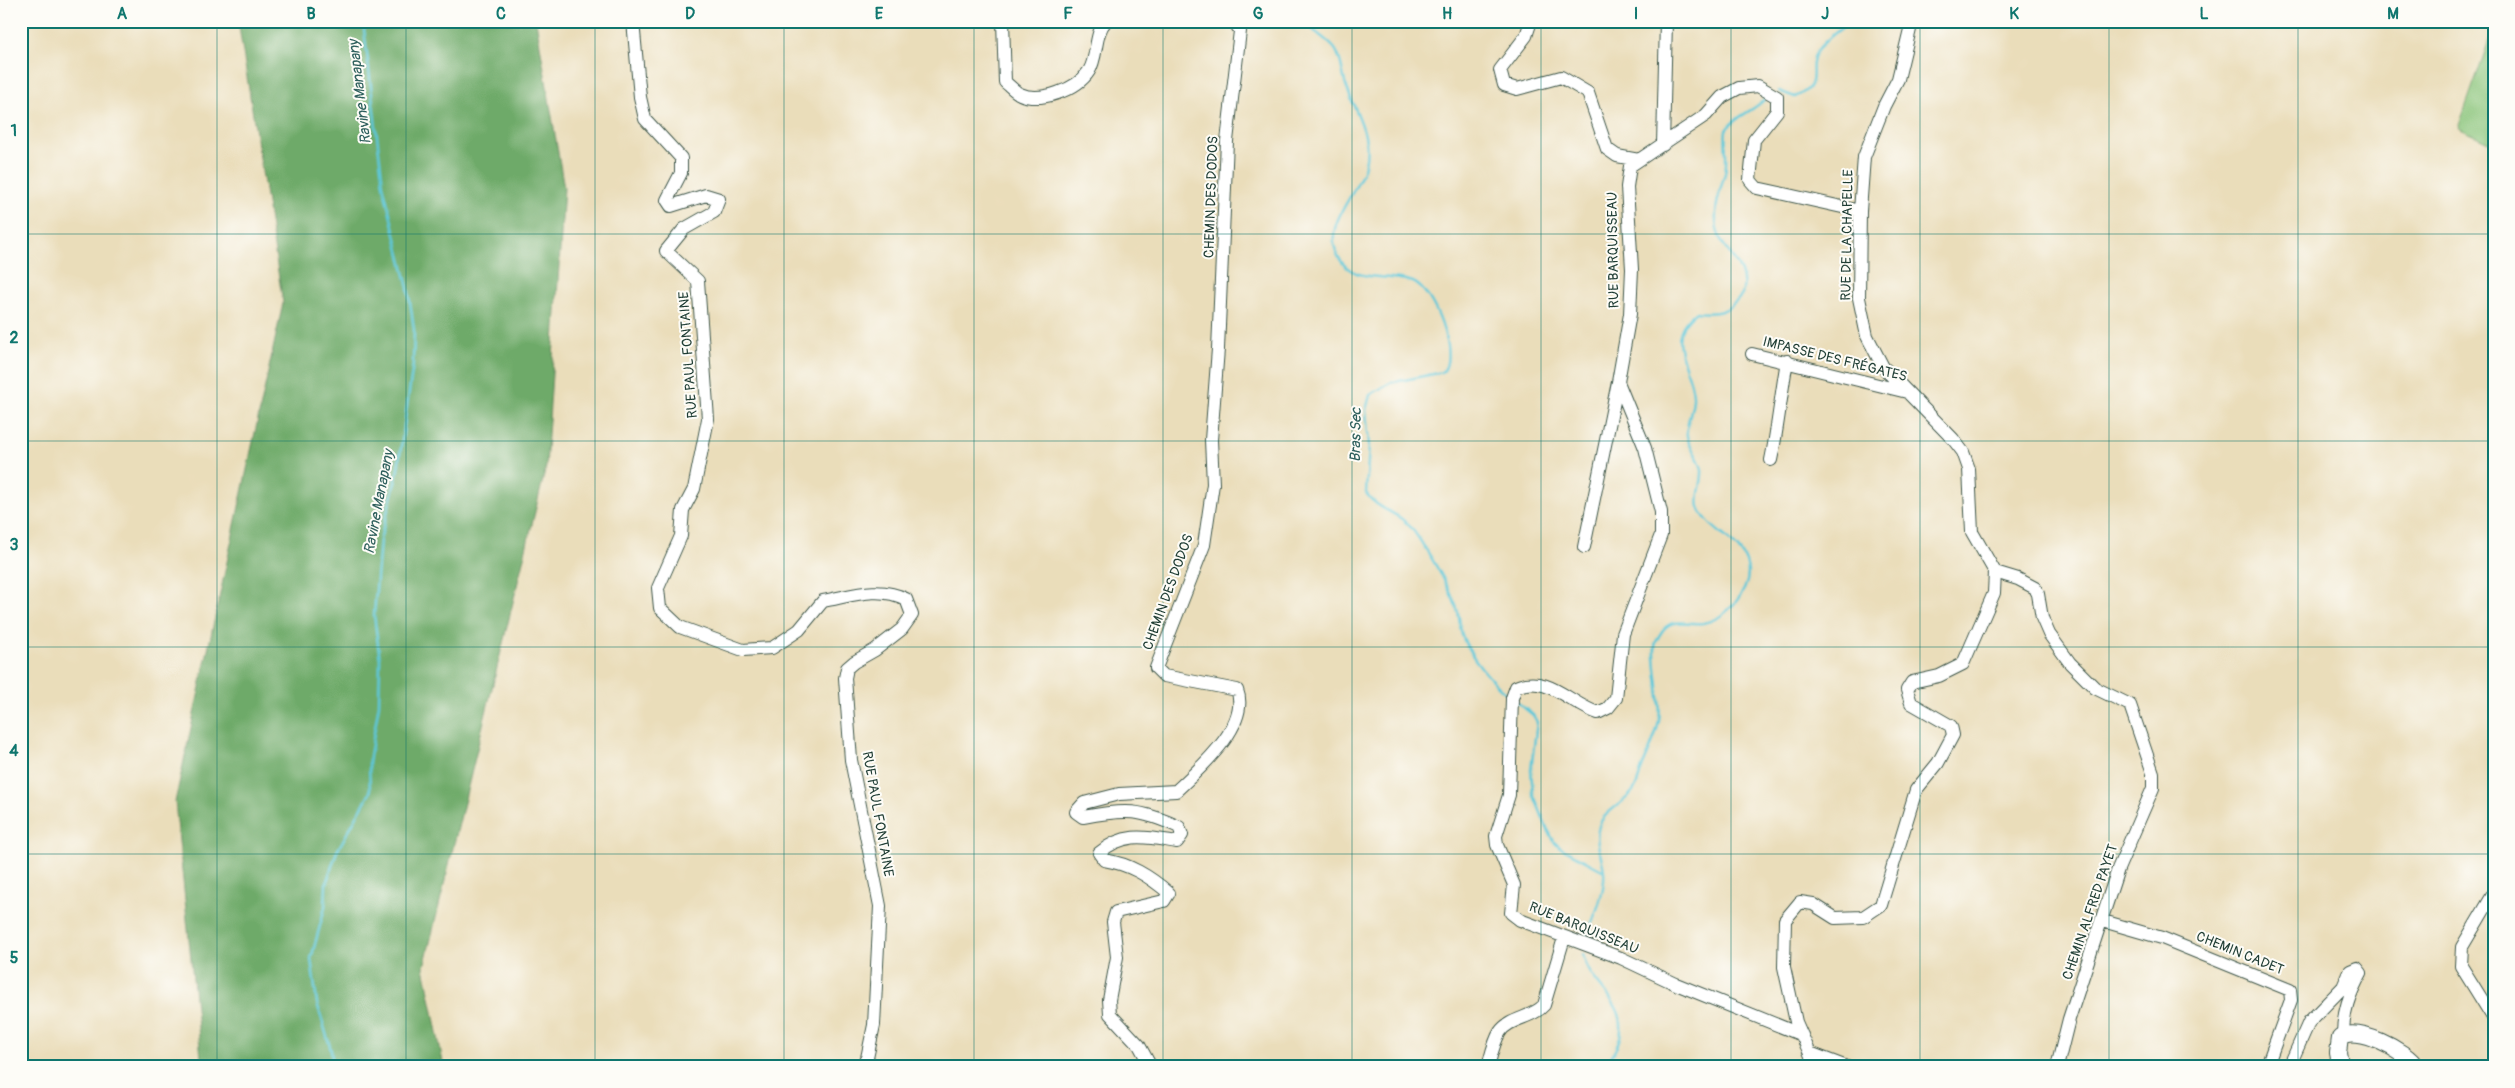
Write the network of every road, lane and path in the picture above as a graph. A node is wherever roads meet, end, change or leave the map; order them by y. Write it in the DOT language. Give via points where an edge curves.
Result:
graph roads {
  1 [pos="633,21"];
  2 [pos="1003,21"];
  3 [pos="1106,21"];
  4 [pos="1234,21"];
  5 [pos="1531,21"];
  6 [pos="1666,21"];
  7 [pos="1912,21"];
  8 [pos="1663,145"];
  9 [pos="1639,160"];
  10 [pos="1860,211"];
  11 [pos="1752,354"];
  12 [pos="1787,361"];
  13 [pos="1618,382"];
  14 [pos="1911,394"];
  15 [pos="1771,460"];
  16 [pos="1584,547"];
  17 [pos="1995,572"];
  18 [pos="2494,893"];
  19 [pos="2102,921"];
  20 [pos="1564,938"];
  21 [pos="2494,1019"];
  22 [pos="1802,1035"];
  23 [pos="2343,1036"];
  24 [pos="1810,1053"];
  25 [pos="861,1067"];
  26 [pos="1151,1067"];
  27 [pos="1488,1067"];
  28 [pos="1816,1067"];
  29 [pos="1847,1067"];
  30 [pos="2057,1067"];
  31 [pos="2269,1067"];
  32 [pos="2289,1067"];
  33 [pos="2342,1067"];
  34 [pos="2416,1067"];
  1 -- 25 [label="street, RUE PAUL FONTAINE" via="644,119 681,158 681,173 667,200 671,206 706,195 719,199 714,212 684,229 666,252 698,281 708,419 694,489 682,510 681,536 658,588 660,608 680,627 743,650 772,648 798,630 823,601 877,591 897,594 906,599 912,615 902,629 847,668 845,678 851,760 880,906 874,1025"];
  2 -- 3 [label="street" via="1006,82 1019,94 1037,98 1059,93 1088,72 1096,54 1101,26"];
  4 -- 26 [label="street, CHEMIN DES DODOS" via="1240,31 1227,141 1211,440 1213,484 1204,545 1156,668 1164,676 1237,690 1241,700 1232,729 1205,763 1176,791 1120,794 1084,803 1076,812 1084,817 1120,810 1155,816 1179,828 1182,835 1177,842 1145,836 1124,838 1099,854 1104,860 1148,875 1169,892 1164,901 1116,912 1113,922 1116,957 1110,1014 1140,1045"];
  5 -- 9 [label="street" via="1526,36 1500,70 1504,85 1517,89 1561,78 1588,93 1607,149 1617,156"];
  6 -- 8 [label="street"];
  7 -- 10 [label="street, RUE DE LA CHAPELLE" via="1898,79 1864,157"];
  8 -- 9 [label="street, RUE BARQUISSEAU"];
  8 -- 10 [label="street, RUE BARQUISSEAU" via="1706,115 1722,97 1739,88 1758,86 1777,97 1777,111 1754,140 1750,180 1756,188"];
  9 -- 13 [label="street, RUE BARQUISSEAU" via="1630,166 1627,187 1632,269 1630,314"];
  10 -- 14 [label="street, RUE DE LA CHAPELLE" via="1860,298 1867,336 1883,367"];
  11 -- 12 [label="street, IMPASSE DES FRÉGATES"];
  12 -- 14 [label="street, IMPASSE DES FRÉGATES"];
  12 -- 15 [label="street"];
  13 -- 16 [label="street"];
  13 -- 20 [label="street, RUE BARQUISSEAU" via="1645,448 1661,512 1660,535 1623,634 1616,698 1608,708 1598,713 1587,710 1542,684 1527,682 1516,687 1512,698 1509,795 1496,836 1497,846 1514,885 1511,913"];
  14 -- 17 [label="street, RUE DE LA CHAPELLE" via="1963,452 1969,469 1972,532"];
  17 -- 19 [label="street, CHEMIN ALFRED PAYET" via="2035,588 2049,634 2070,663 2095,688 2130,705 2153,773 2153,788 2118,869"];
  17 -- 22 [label="street" via="1994,593 1963,664 1939,676 1912,682 1907,690 1911,703 1951,726 1953,735 1938,763 1916,790 1881,905 1863,917 1835,918 1813,904 1800,902 1785,920 1784,967"];
  18 -- 21 [label="street" via="2462,947 2461,966"];
  19 -- 30 [label="street, CHEMIN ALFRED PAYET" via="2069,1019"];
  19 -- 31 [label="street, CHEMIN CADET" via="2162,938 2290,990 2291,1000"];
  20 -- 22 [label="street, RUE BARQUISSEAU" via="1621,958"];
  20 -- 27 [label="street" via="1544,1005 1538,1012 1505,1026"];
  22 -- 24 [label="street"];
  23 -- 32 [label="street" via="2348,998 2361,974 2357,968 2350,971 2342,987 2309,1022"];
  23 -- 33 [label="main road" via="2338,1044"];
  23 -- 34 [label="main road" via="2354,1034 2389,1046 2409,1057"];
  24 -- 28 [label="street"];
  24 -- 29 [label="street"];
}
